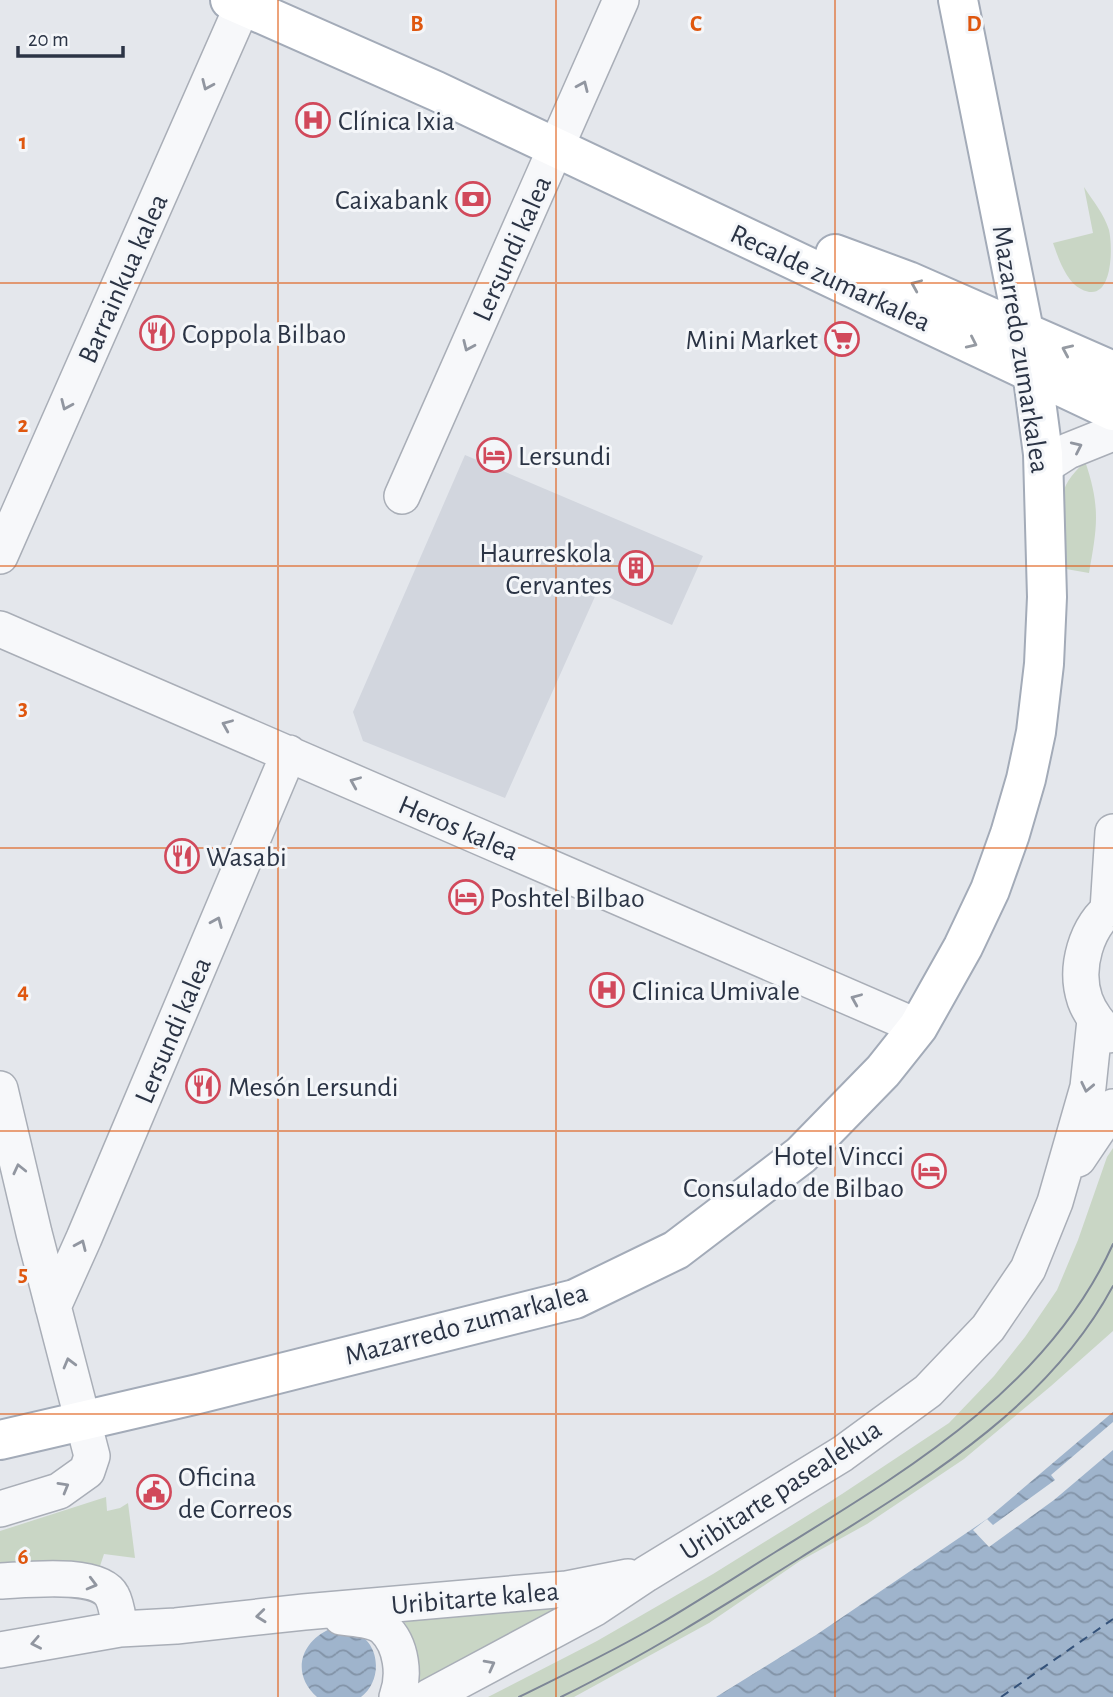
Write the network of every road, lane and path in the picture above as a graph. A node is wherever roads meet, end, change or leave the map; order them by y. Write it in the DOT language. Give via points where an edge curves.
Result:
graph roads {
  1 [pos="621,0"];
  2 [pos="958,0"];
  3 [pos="239,2"];
  4 [pos="555,149"];
  5 [pos="1024,331"];
  6 [pos="1032,371"];
  7 [pos="1111,398"];
  8 [pos="1043,467"];
  9 [pos="402,496"];
  10 [pos="0,556"];
  11 [pos="0,629"];
  12 [pos="289,752"];
  13 [pos="1113,832"];
  14 [pos="1110,908"];
  15 [pos="918,1027"];
  16 [pos="1104,1029"];
  17 [pos="0,1089"];
  18 [pos="1113,1107"];
  19 [pos="1055,1202"];
  20 [pos="53,1307"];
  21 [pos="83,1420"];
  22 [pos="0,1440"];
  23 [pos="0,1509"];
  24 [pos="646,1574"];
  25 [pos="0,1581"];
  26 [pos="304,1612"];
  27 [pos="120,1629"];
  28 [pos="0,1650"];
  29 [pos="397,1697"];
  30 [pos="429,1697"];
  4 -- 1 [label="street, Lersundi kalea, one-way"];
  2 -- 5 [label="main road, Mazarredo zumarkalea"];
  3 -- 4 [label="main road, Recalde zumarkalea"];
  3 -- 10 [label="street, Barrainkua kalea, one-way"];
  5 -- 4 [label="main road, Recalde zumarkalea, one-way" via="908,281"];
  4 -- 6 [label="main road, Recalde zumarkalea, one-way"];
  4 -- 9 [label="street, Lersundi kalea, one-way"];
  5 -- 6 [label="main road, Mazarredo zumarkalea"];
  7 -- 5 [label="main road, Recalde zumarkalea, one-way"];
  6 -- 7 [label="main road, Recalde zumarkalea"];
  6 -- 8 [label="main road, Mazarredo zumarkalea"];
  8 -- 7 [label="street, one-way" via="1068,451"];
  8 -- 15 [label="main road, Mazarredo zumarkalea" via="1048,597 1036,732 1026,779 990,890"];
  12 -- 11 [label="street, Heros kalea, one-way"];
  15 -- 12 [label="street, Heros kalea, one-way"];
  20 -- 12 [label="street, Lersundi kalea, one-way"];
  13 -- 14 [label="street"];
  14 -- 16 [label="street" via="1093,929 1081,975 1084,999"];
  15 -- 21 [label="main road, Mazarredo zumarkalea" via="883,1071 801,1155 676,1250 575,1299"];
  16 -- 19 [label="street, Uribitarte pasealekua, one-way"];
  20 -- 17 [label="street, one-way"];
  18 -- 19 [label="street, Uribitarte pasealekua"];
  19 -- 24 [label="street, Uribitarte pasealekua" via="1028,1269 988,1328 928,1391 842,1454"];
  21 -- 20 [label="street, one-way"];
  21 -- 22 [label="main road, Mazarredo zumarkalea"];
  23 -- 21 [label="street, one-way" via="59,1491 87,1471 92,1456"];
  24 -- 26 [label="street, Uribitarte kalea" via="567,1590"];
  30 -- 24 [label="street, Uribitarte pasealekua, one-way" via="595,1608"];
  25 -- 27 [label="street, one-way" via="54,1578 99,1584 112,1594"];
  26 -- 27 [label="street, Uribitarte kalea, one-way"];
  26 -- 29 [label="street, Uribitarte kalea" via="370,1621 384,1628 401,1663"];
  27 -- 28 [label="street, Uribitarte kalea, one-way"];
}
